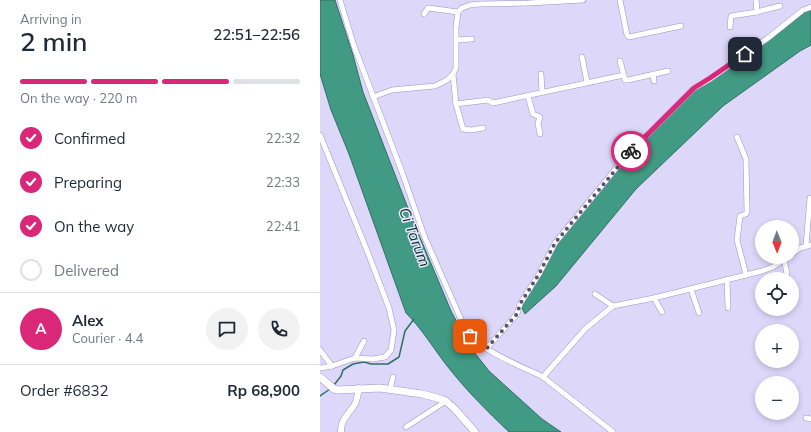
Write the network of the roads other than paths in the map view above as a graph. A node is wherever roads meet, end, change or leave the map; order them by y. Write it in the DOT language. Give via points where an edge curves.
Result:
graph roads {
  1 [pos="340,0"];
  2 [pos="583,0"];
  3 [pos="620,0"];
  4 [pos="756,0"];
  5 [pos="508,2"];
  6 [pos="780,6"];
  7 [pos="811,7"];
  8 [pos="458,12"];
  9 [pos="757,12"];
  10 [pos="424,14"];
  11 [pos="681,26"];
  12 [pos="730,27"];
  13 [pos="472,39"];
  14 [pos="456,40"];
  15 [pos="582,57"];
  16 [pos="620,61"];
  17 [pos="668,71"];
  18 [pos="453,74"];
  19 [pos="541,74"];
  20 [pos="653,74"];
  21 [pos="624,75"];
  22 [pos="654,81"];
  23 [pos="587,82"];
  24 [pos="542,92"];
  25 [pos="528,96"];
  26 [pos="373,97"];
  27 [pos="456,104"];
  28 [pos="483,128"];
  29 [pos="540,134"];
  30 [pos="320,135"];
  31 [pos="737,137"];
  32 [pos="810,198"];
  33 [pos="809,245"];
  34 [pos="799,249"];
  35 [pos="777,264"];
  36 [pos="746,275"];
  37 [pos="726,279"];
  38 [pos="691,289"];
  39 [pos="595,294"];
  40 [pos="654,298"];
  41 [pos="613,306"];
  42 [pos="728,308"];
  43 [pos="662,312"];
  44 [pos="699,313"];
  45 [pos="364,342"];
  46 [pos="487,348"];
  47 [pos="320,350"];
  48 [pos="355,358"];
  49 [pos="332,366"];
  50 [pos="320,368"];
  51 [pos="320,377"];
  52 [pos="393,377"];
  53 [pos="543,377"];
  54 [pos="359,388"];
  55 [pos="390,390"];
  56 [pos="446,401"];
  57 [pos="406,426"];
  58 [pos="340,432"];
  59 [pos="475,432"];
  60 [pos="613,432"];
  1 -- 26 [label="street"];
  2 -- 5 [label="street"];
  3 -- 11 [label="street" via="629,37"];
  4 -- 9 [label="street"];
  5 -- 8 [label="street" via="470,5"];
  6 -- 9 [label="street"];
  7 -- 46 [label="street" via="803,10 762,42 694,88 626,156 555,243 520,304 517,314"];
  8 -- 10 [label="street" via="428,8"];
  8 -- 14 [label="street"];
  9 -- 12 [label="street" via="731,16"];
  13 -- 14 [label="street"];
  14 -- 18 [label="street" via="456,68"];
  15 -- 23 [label="street"];
  16 -- 21 [label="street"];
  17 -- 20 [label="street"];
  18 -- 26 [label="street" via="435,86 392,90"];
  18 -- 27 [label="street"];
  19 -- 24 [label="street"];
  20 -- 21 [label="street" via="628,80 625,80"];
  20 -- 22 [label="street"];
  21 -- 23 [label="street"];
  23 -- 24 [label="street"];
  24 -- 25 [label="street"];
  25 -- 27 [label="street" via="493,102 488,100"];
  25 -- 29 [label="street" via="533,114 540,117"];
  26 -- 46 [label="street" via="425,238 467,333"];
  27 -- 28 [label="street" via="463,129"];
  30 -- 48 [label="street" via="368,253 394,330 391,350 385,357"];
  31 -- 36 [label="street" via="746,159 747,212 740,216 737,240"];
  32 -- 33 [label="street"];
  33 -- 34 [label="street"];
  35 -- 36 [label="street"];
  36 -- 37 [label="street"];
  37 -- 38 [label="street"];
  37 -- 42 [label="street"];
  38 -- 40 [label="street"];
  38 -- 44 [label="street"];
  39 -- 41 [label="street"];
  40 -- 41 [label="street"];
  40 -- 43 [label="street"];
  41 -- 53 [label="street" via="585,329"];
  45 -- 48 [label="street"];
  46 -- 53 [label="street"];
  47 -- 49 [label="street"];
  48 -- 49 [label="street"];
  49 -- 50 [label="street"];
  51 -- 54 [label="main road" via="334,389"];
  52 -- 55 [label="street"];
  53 -- 60 [label="street"];
  54 -- 55 [label="main road"];
  54 -- 58 [label="street" via="358,397 341,423"];
  55 -- 56 [label="main road" via="422,394"];
  56 -- 57 [label="street"];
  56 -- 59 [label="main road"];
}
